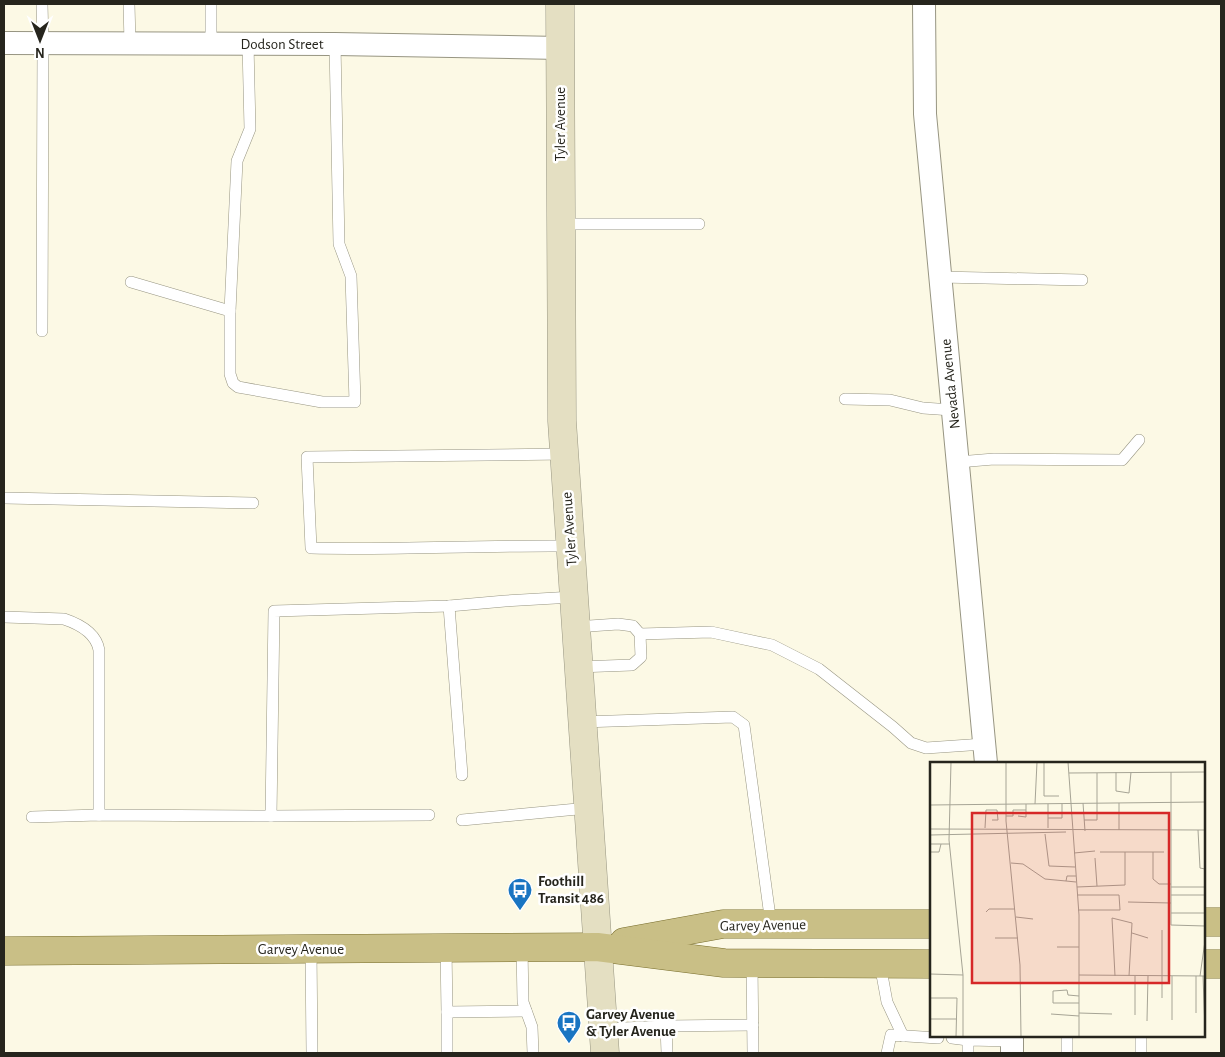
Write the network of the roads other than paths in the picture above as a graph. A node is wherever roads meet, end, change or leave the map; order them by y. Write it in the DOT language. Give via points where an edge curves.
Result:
graph roads {
  1 [pos="42,4"];
  2 [pos="129,4"];
  3 [pos="211,4"];
  4 [pos="560,4"];
  5 [pos="924,4"];
  6 [pos="4,43"];
  7 [pos="43,43"];
  8 [pos="130,43"];
  9 [pos="212,43"];
  10 [pos="248,44"];
  11 [pos="335,44"];
  12 [pos="560,48"];
  13 [pos="560,224"];
  14 [pos="699,224"];
  15 [pos="940,278"];
  16 [pos="1082,280"];
  17 [pos="131,282"];
  18 [pos="230,310"];
  19 [pos="42,331"];
  20 [pos="845,399"];
  21 [pos="952,410"];
  22 [pos="1139,440"];
  23 [pos="564,454"];
  24 [pos="958,462"];
  25 [pos="4,498"];
  26 [pos="253,503"];
  27 [pos="570,546"];
  28 [pos="573,597"];
  29 [pos="449,606"];
  30 [pos="4,617"];
  31 [pos="575,627"];
  32 [pos="640,634"];
  33 [pos="578,667"];
  34 [pos="582,722"];
  35 [pos="985,754"];
  36 [pos="462,775"];
  37 [pos="588,808"];
  38 [pos="99,815"];
  39 [pos="428,815"];
  40 [pos="271,816"];
  41 [pos="32,817"];
  42 [pos="462,820"];
  43 [pos="1205,922"];
  44 [pos="1221,922"];
  45 [pos="771,924"];
  46 [pos="930,924"];
  47 [pos="597,947"];
  48 [pos="446,948"];
  49 [pos="522,948"];
  50 [pos="311,949"];
  51 [pos="4,951"];
  52 [pos="752,963"];
  53 [pos="880,964"];
  54 [pos="930,964"];
  55 [pos="1205,964"];
  56 [pos="1221,964"];
  57 [pos="526,1011"];
  58 [pos="446,1012"];
  59 [pos="753,1025"];
  60 [pos="666,1026"];
  61 [pos="903,1036"];
  62 [pos="1067,1037"];
  63 [pos="1141,1037"];
  64 [pos="938,1038"];
  65 [pos="952,1038"];
  66 [pos="968,1040"];
  67 [pos="604,1041"];
  68 [pos="1012,1043"];
  69 [pos="312,1053"];
  70 [pos="447,1053"];
  71 [pos="533,1053"];
  72 [pos="667,1053"];
  73 [pos="753,1053"];
  74 [pos="887,1053"];
  75 [pos="968,1053"];
  76 [pos="1067,1053"];
  77 [pos="1141,1053"];
  1 -- 7 [label="lane"];
  2 -- 8 [label="lane"];
  3 -- 9 [label="lane"];
  4 -- 12 [label="main road, Tyler Avenue"];
  5 -- 15 [label="street, Nevada Avenue" via="925,114"];
  6 -- 7 [label="street, Dodson Street"];
  7 -- 8 [label="street, Dodson Street"];
  7 -- 19 [label="lane"];
  8 -- 9 [label="street, Dodson Street"];
  9 -- 10 [label="street, Dodson Street"];
  10 -- 11 [label="street, Dodson Street"];
  10 -- 18 [label="lane" via="250,129 237,160"];
  11 -- 12 [label="street, Dodson Street"];
  11 -- 18 [label="lane" via="339,244 351,276 355,402 322,402 238,387 230,374"];
  12 -- 13 [label="main road, Tyler Avenue"];
  13 -- 14 [label="lane"];
  13 -- 23 [label="main road, Tyler Avenue"];
  15 -- 16 [label="lane"];
  15 -- 21 [label="street, Nevada Avenue"];
  17 -- 18 [label="lane"];
  20 -- 21 [label="lane" via="890,400 923,408"];
  21 -- 24 [label="street, Nevada Avenue"];
  22 -- 24 [label="lane" via="1122,460 994,459"];
  23 -- 27 [label="main road, Tyler Avenue"];
  23 -- 27 [label="lane" via="307,457 311,548"];
  24 -- 35 [label="street, Nevada Avenue"];
  25 -- 26 [label="lane"];
  27 -- 28 [label="main road, Tyler Avenue"];
  28 -- 29 [label="lane"];
  28 -- 31 [label="main road, Tyler Avenue"];
  29 -- 36 [label="lane"];
  29 -- 40 [label="lane" via="274,611"];
  30 -- 38 [label="lane" via="64,619 85,629 98,645"];
  31 -- 32 [label="lane" via="618,624 633,626"];
  31 -- 33 [label="main road, Tyler Avenue"];
  32 -- 33 [label="lane" via="641,657 632,665"];
  32 -- 35 [label="lane" via="711,632 772,645 819,669 911,743 926,748"];
  33 -- 34 [label="main road, Tyler Avenue"];
  34 -- 37 [label="main road, Tyler Avenue"];
  34 -- 45 [label="lane" via="732,717 744,725"];
  37 -- 42 [label="lane"];
  37 -- 47 [label="main road, Tyler Avenue"];
  38 -- 40 [label="lane"];
  38 -- 41 [label="lane"];
  39 -- 40 [label="lane"];
  43 -- 44 [label="main road"];
  45 -- 46 [label="main road, Garvey Avenue"];
  45 -- 47 [label="main road, Garvey Avenue" via="723,924"];
  47 -- 49 [label="main road, Garvey Avenue"];
  47 -- 52 [label="main road, Garvey Avenue" via="724,963"];
  47 -- 67 [label="main road, Tyler Avenue"];
  48 -- 49 [label="main road, Garvey Avenue"];
  48 -- 50 [label="main road, Garvey Avenue"];
  48 -- 58 [label="lane"];
  49 -- 57 [label="lane"];
  50 -- 51 [label="main road, Garvey Avenue"];
  50 -- 69 [label="lane"];
  52 -- 53 [label="main road, Garvey Avenue"];
  52 -- 59 [label="lane"];
  53 -- 54 [label="main road, Garvey Avenue"];
  53 -- 61 [label="lane" via="887,1002"];
  55 -- 56 [label="main road"];
  57 -- 58 [label="lane"];
  57 -- 71 [label="lane" via="532,1027"];
  58 -- 70 [label="lane"];
  59 -- 60 [label="lane"];
  59 -- 73 [label="lane"];
  60 -- 67 [label="lane"];
  60 -- 72 [label="lane"];
  61 -- 64 [label="lane"];
  61 -- 74 [label="lane" via="890,1035"];
  62 -- 76 [label="lane"];
  63 -- 77 [label="lane"];
  65 -- 66 [label="lane"];
  66 -- 68 [label="lane"];
  66 -- 75 [label="lane"];
}
